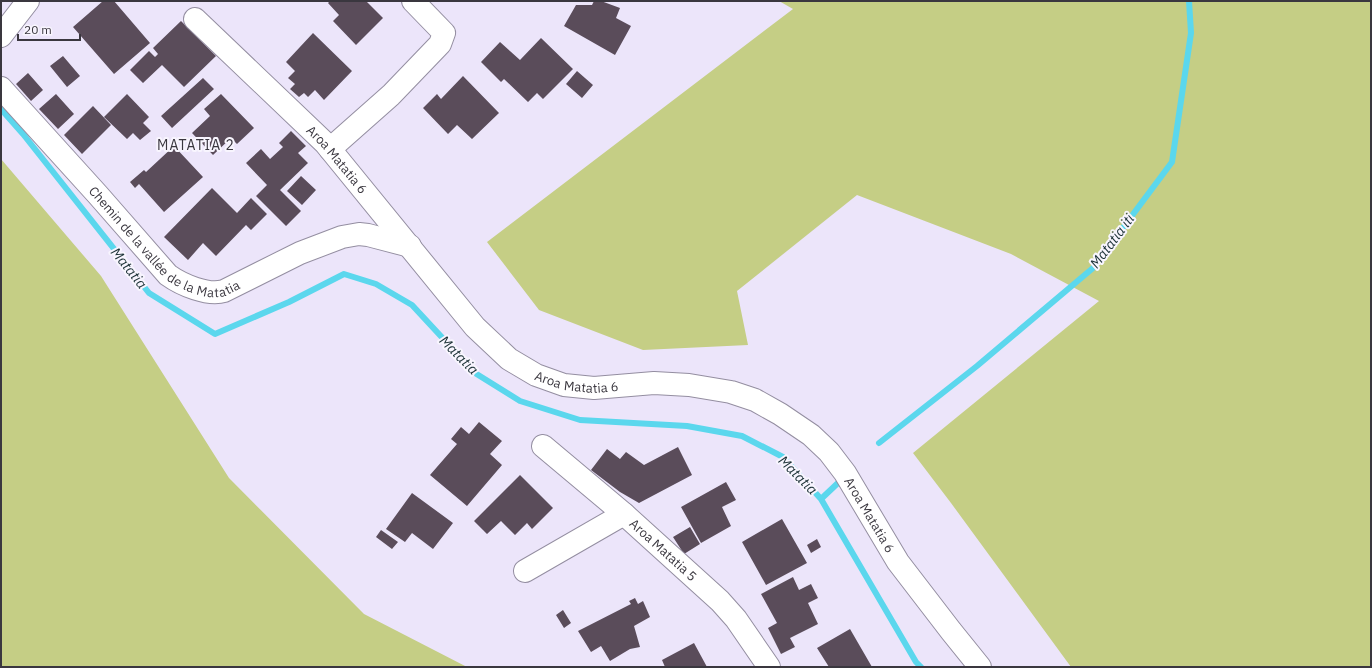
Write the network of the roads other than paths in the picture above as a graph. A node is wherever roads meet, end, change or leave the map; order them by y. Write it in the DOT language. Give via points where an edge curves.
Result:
graph roads {
  1 [pos="28,1"];
  2 [pos="413,1"];
  3 [pos="195,20"];
  4 [pos="1,36"];
  5 [pos="1,88"];
  6 [pos="330,149"];
  7 [pos="410,246"];
  8 [pos="543,446"];
  9 [pos="624,514"];
  10 [pos="525,571"];
  11 [pos="769,667"];
  12 [pos="980,667"];
  1 -- 4 [label="street"];
  2 -- 6 [label="street" via="444,33 440,44 391,95"];
  3 -- 6 [label="street, Aroa Matatia 6"];
  5 -- 7 [label="street, Chemin de la vallée de la Matatia" via="168,275 208,293 224,291 300,253 335,239 359,234"];
  6 -- 7 [label="street, Aroa Matatia 6"];
  7 -- 12 [label="street, Aroa Matatia 6" via="475,326 509,359 536,375 564,385 594,388 654,383 689,385 731,392 755,400 811,435 845,472 898,562"];
  8 -- 9 [label="street, Aroa Matatia 5"];
  9 -- 10 [label="street"];
  9 -- 11 [label="street, Aroa Matatia 5" via="720,601 736,619"];
}
